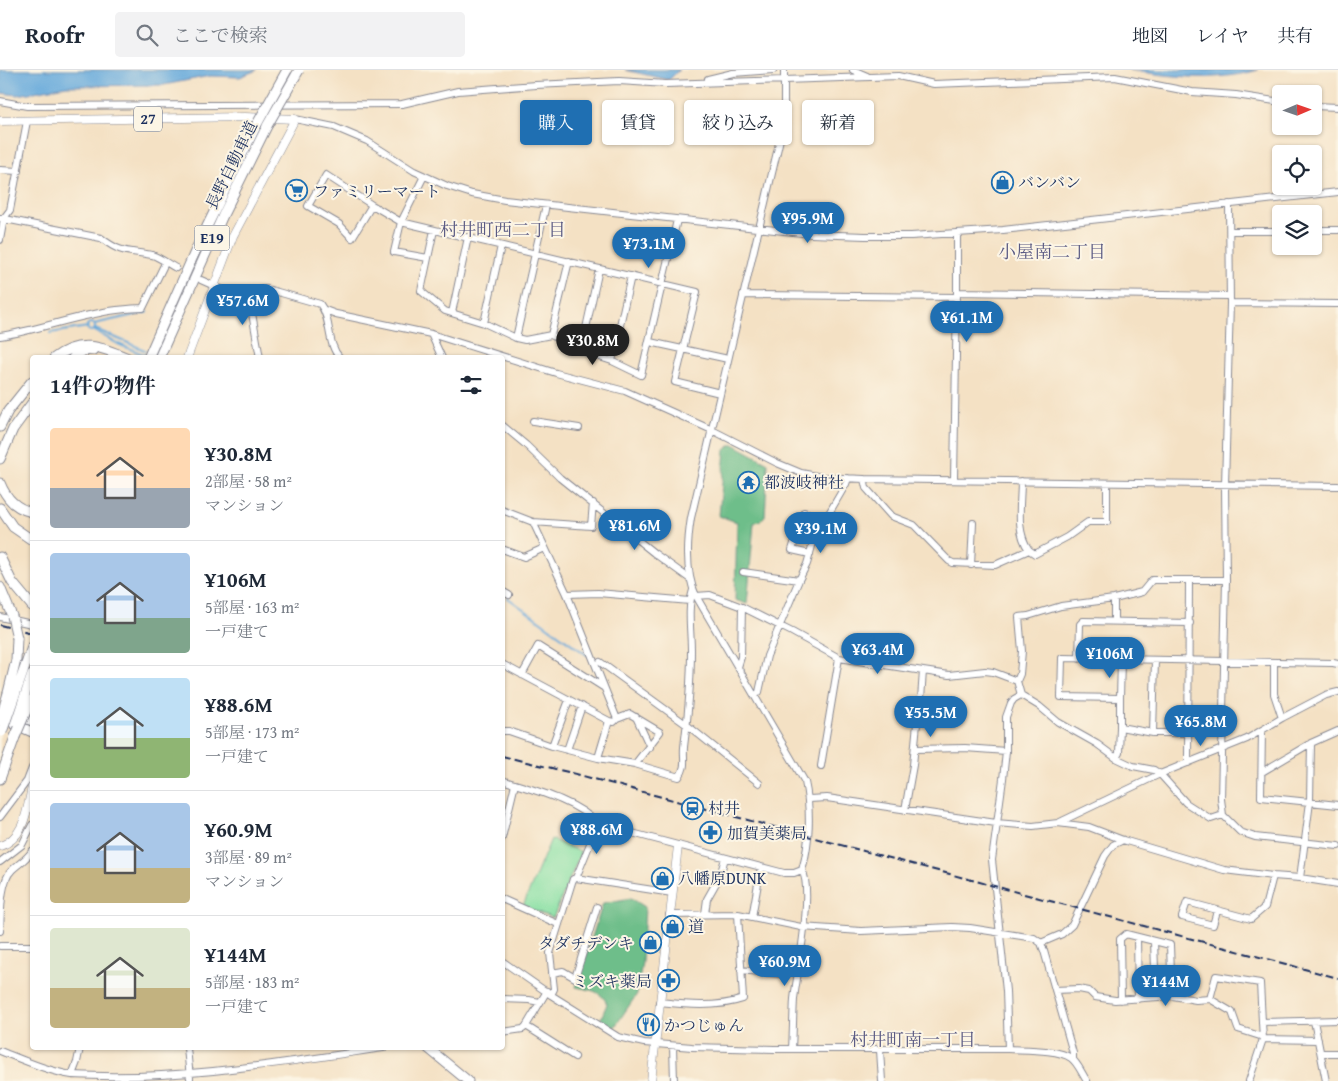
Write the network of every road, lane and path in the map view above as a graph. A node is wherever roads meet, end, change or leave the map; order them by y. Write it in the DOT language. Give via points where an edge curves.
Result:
graph roads {
  1 [pos="287,70"];
  2 [pos="299,70"];
  3 [pos="773,70"];
  4 [pos="853,70"];
  5 [pos="784,75"];
  6 [pos="868,76"];
  7 [pos="705,82"];
  8 [pos="1272,101"];
  9 [pos="0,102"];
  10 [pos="1322,106"];
  11 [pos="1338,107"];
  12 [pos="295,119"];
  13 [pos="0,121"];
  14 [pos="27,121"];
  15 [pos="0,170"];
  16 [pos="18,171"];
  17 [pos="424,176"];
  18 [pos="1338,192"];
  19 [pos="1230,204"];
  20 [pos="372,205"];
  21 [pos="546,205"];
  22 [pos="2,218"];
  23 [pos="677,220"];
  24 [pos="401,222"];
  25 [pos="759,229"];
  26 [pos="434,230"];
  27 [pos="1272,230"];
  28 [pos="1322,230"];
  29 [pos="1338,230"];
  30 [pos="1231,231"];
  31 [pos="957,234"];
  32 [pos="468,237"];
  33 [pos="0,240"];
  34 [pos="501,246"];
  35 [pos="534,253"];
  36 [pos="428,258"];
  37 [pos="569,261"];
  38 [pos="165,263"];
  39 [pos="176,268"];
  40 [pos="599,269"];
  41 [pos="631,276"];
  42 [pos="201,280"];
  43 [pos="663,284"];
  44 [pos="213,285"];
  45 [pos="248,291"];
  46 [pos="743,295"];
  47 [pos="957,295"];
  48 [pos="1229,299"];
  49 [pos="1338,304"];
  50 [pos="325,310"];
  51 [pos="452,313"];
  52 [pos="484,323"];
  53 [pos="431,334"];
  54 [pos="552,335"];
  55 [pos="0,336"];
  56 [pos="516,338"];
  57 [pos="650,342"];
  58 [pos="150,347"];
  59 [pos="684,348"];
  60 [pos="581,351"];
  61 [pos="118,353"];
  62 [pos="59,355"];
  63 [pos="78,355"];
  64 [pos="122,355"];
  65 [pos="143,355"];
  66 [pos="149,355"];
  67 [pos="162,355"];
  68 [pos="188,355"];
  69 [pos="259,355"];
  70 [pos="338,355"];
  71 [pos="441,355"];
  72 [pos="498,355"];
  73 [pos="505,357"];
  74 [pos="728,359"];
  75 [pos="612,361"];
  76 [pos="30,383"];
  77 [pos="720,393"];
  78 [pos="30,406"];
  79 [pos="533,421"];
  80 [pos="0,428"];
  81 [pos="505,428"];
  82 [pos="579,428"];
  83 [pos="712,430"];
  84 [pos="0,459"];
  85 [pos="848,478"];
  86 [pos="864,479"];
  87 [pos="954,480"];
  88 [pos="1021,481"];
  89 [pos="0,483"];
  90 [pos="1107,483"];
  91 [pos="1225,485"];
  92 [pos="1338,486"];
  93 [pos="593,502"];
  94 [pos="0,508"];
  95 [pos="30,511"];
  96 [pos="505,511"];
  97 [pos="825,519"];
  98 [pos="533,522"];
  99 [pos="973,523"];
  100 [pos="30,539"];
  101 [pos="544,548"];
  102 [pos="505,550"];
  103 [pos="1030,550"];
  104 [pos="810,554"];
  105 [pos="0,557"];
  106 [pos="971,565"];
  107 [pos="743,572"];
  108 [pos="690,579"];
  109 [pos="799,580"];
  110 [pos="1226,580"];
  111 [pos="1189,581"];
  112 [pos="0,587"];
  113 [pos="505,593"];
  114 [pos="694,593"];
  115 [pos="567,594"];
  116 [pos="509,596"];
  117 [pos="1114,599"];
  118 [pos="690,601"];
  119 [pos="30,604"];
  120 [pos="742,607"];
  121 [pos="0,616"];
  122 [pos="1114,621"];
  123 [pos="1190,623"];
  124 [pos="30,624"];
  125 [pos="780,626"];
  126 [pos="30,652"];
  127 [pos="839,658"];
  128 [pos="1079,659"];
  129 [pos="1122,660"];
  130 [pos="1155,660"];
  131 [pos="1189,660"];
  132 [pos="600,662"];
  133 [pos="1223,662"];
  134 [pos="1274,662"];
  135 [pos="1338,664"];
  136 [pos="505,666"];
  137 [pos="738,667"];
  138 [pos="923,671"];
  139 [pos="522,675"];
  140 [pos="1017,681"];
  141 [pos="603,687"];
  142 [pos="1338,692"];
  143 [pos="8,694"];
  144 [pos="1021,695"];
  145 [pos="755,696"];
  146 [pos="1120,698"];
  147 [pos="30,700"];
  148 [pos="569,700"];
  149 [pos="582,706"];
  150 [pos="0,707"];
  151 [pos="920,713"];
  152 [pos="635,715"];
  153 [pos="963,715"];
  154 [pos="1282,718"];
  155 [pos="617,719"];
  156 [pos="0,720"];
  157 [pos="609,721"];
  158 [pos="687,725"];
  159 [pos="30,727"];
  160 [pos="1120,727"];
  161 [pos="30,728"];
  162 [pos="1262,730"];
  163 [pos="505,731"];
  164 [pos="1338,731"];
  165 [pos="1153,732"];
  166 [pos="1187,733"];
  167 [pos="1,736"];
  168 [pos="13,736"];
  169 [pos="1311,742"];
  170 [pos="552,746"];
  171 [pos="650,747"];
  172 [pos="915,749"];
  173 [pos="567,750"];
  174 [pos="1222,750"];
  175 [pos="1006,751"];
  176 [pos="598,758"];
  177 [pos="1116,758"];
  178 [pos="1188,763"];
  179 [pos="636,764"];
  180 [pos="821,766"];
  181 [pos="0,771"];
  182 [pos="1262,772"];
  183 [pos="30,773"];
  184 [pos="1160,774"];
  185 [pos="0,778"];
  186 [pos="505,781"];
  187 [pos="759,783"];
  188 [pos="515,784"];
  189 [pos="30,794"];
  190 [pos="809,799"];
  191 [pos="1310,802"];
  192 [pos="1338,805"];
  193 [pos="905,810"];
  194 [pos="1223,815"];
  195 [pos="0,817"];
  196 [pos="996,823"];
  197 [pos="1058,823"];
  198 [pos="598,824"];
  199 [pos="505,826"];
  200 [pos="30,829"];
  201 [pos="1122,840"];
  202 [pos="1305,842"];
  203 [pos="0,846"];
  204 [pos="678,846"];
  205 [pos="1338,846"];
  206 [pos="30,853"];
  207 [pos="725,858"];
  208 [pos="0,863"];
  209 [pos="761,867"];
  210 [pos="11,870"];
  211 [pos="802,870"];
  212 [pos="1273,876"];
  213 [pos="576,878"];
  214 [pos="1300,878"];
  215 [pos="1338,884"];
  216 [pos="672,893"];
  217 [pos="505,900"];
  218 [pos="596,907"];
  219 [pos="1217,910"];
  220 [pos="705,914"];
  221 [pos="738,914"];
  222 [pos="669,915"];
  223 [pos="752,917"];
  224 [pos="558,924"];
  225 [pos="804,928"];
  226 [pos="0,931"];
  227 [pos="1000,933"];
  228 [pos="1137,937"];
  229 [pos="1154,941"];
  230 [pos="1041,943"];
  231 [pos="0,946"];
  232 [pos="30,946"];
  233 [pos="505,963"];
  234 [pos="741,970"];
  235 [pos="552,973"];
  236 [pos="1155,973"];
  237 [pos="779,974"];
  238 [pos="1055,990"];
  239 [pos="549,993"];
  240 [pos="1156,997"];
  241 [pos="505,999"];
  242 [pos="1138,999"];
  243 [pos="1210,999"];
  244 [pos="1120,1000"];
  245 [pos="540,1002"];
  246 [pos="659,1002"];
  247 [pos="1338,1020"];
  248 [pos="1314,1021"];
  249 [pos="1262,1022"];
  250 [pos="526,1026"];
  251 [pos="505,1032"];
  252 [pos="1263,1038"];
  253 [pos="1318,1040"];
  254 [pos="654,1044"];
  255 [pos="674,1046"];
  256 [pos="792,1049"];
  257 [pos="1008,1049"];
  258 [pos="80,1050"];
  259 [pos="187,1050"];
  260 [pos="371,1050"];
  261 [pos="430,1050"];
  262 [pos="880,1050"];
  263 [pos="0,1051"];
  264 [pos="1338,1052"];
  265 [pos="1322,1053"];
  266 [pos="575,1057"];
  267 [pos="1073,1058"];
  268 [pos="72,1075"];
  269 [pos="190,1078"];
  270 [pos="215,1078"];
  271 [pos="468,1081"];
  272 [pos="651,1081"];
  273 [pos="674,1081"];
  274 [pos="882,1081"];
  275 [pos="1087,1081"];
  276 [pos="1249,1081"];
  277 [pos="1326,1081"];
  1 -- 58 [label="highway, 長野自動車道 / E19, bridge" via="256,126"];
  2 -- 67 [label="highway, 長野自動車道 / E19, bridge" via="267,126 190,287"];
  3 -- 7 [label="street" via="733,73"];
  4 -- 6 [label="street"];
  5 -- 6 [label="street"];
  5 -- 7 [label="street"];
  5 -- 25 [label="street" via="784,122"];
  6 -- 8 [label="street" via="898,76 934,84 1115,77 1192,92"];
  7 -- 9 [label="street" via="619,81 470,89 402,104 27,106"];
  10 -- 11 [label="street"];
  12 -- 14 [label="main road, 27"];
  12 -- 17 [label="street" via="334,127 367,141"];
  12 -- 44 [label="main road" via="233,236"];
  13 -- 14 [label="main road, 27"];
  14 -- 16 [label="street"];
  15 -- 16 [label="street"];
  16 -- 22 [label="street" via="10,210"];
  17 -- 21 [label="street" via="472,194"];
  17 -- 24 [label="street"];
  18 -- 19 [label="street"];
  19 -- 30 [label="street"];
  19 -- 31 [label="street"];
  20 -- 20 [label="street" via="326,175 308,206 339,224 352,238"];
  20 -- 24 [label="street"];
  21 -- 23 [label="street"];
  21 -- 35 [label="street"];
  22 -- 33 [label="street"];
  22 -- 38 [label="street" via="101,238 114,248 160,258"];
  23 -- 25 [label="street"];
  23 -- 43 [label="street"];
  24 -- 26 [label="street"];
  24 -- 36 [label="street" via="394,252"];
  25 -- 31 [label="street" via="865,236"];
  25 -- 46 [label="street"];
  26 -- 32 [label="street"];
  26 -- 36 [label="street"];
  27 -- 30 [label="street"];
  28 -- 29 [label="street"];
  30 -- 48 [label="street"];
  31 -- 47 [label="street"];
  32 -- 34 [label="street"];
  32 -- 51 [label="street"];
  34 -- 35 [label="street"];
  34 -- 52 [label="street"];
  35 -- 37 [label="street"];
  35 -- 56 [label="street"];
  36 -- 51 [label="street" via="421,291"];
  37 -- 40 [label="street"];
  37 -- 54 [label="street"];
  38 -- 39 [label="street"];
  38 -- 55 [label="street" via="144,308 105,312"];
  40 -- 41 [label="street"];
  40 -- 60 [label="street"];
  41 -- 43 [label="street"];
  41 -- 75 [label="street"];
  42 -- 44 [label="street"];
  43 -- 57 [label="street"];
  43 -- 59 [label="street" via="697,292"];
  44 -- 45 [label="street" via="230,293"];
  44 -- 68 [label="main road"];
  45 -- 50 [label="street" via="267,289 320,304"];
  45 -- 69 [label="street"];
  46 -- 47 [label="street"];
  46 -- 74 [label="street"];
  47 -- 48 [label="street"];
  47 -- 87 [label="street"];
  48 -- 49 [label="street"];
  48 -- 91 [label="street"];
  50 -- 53 [label="street"];
  50 -- 70 [label="street" via="332,343"];
  51 -- 52 [label="street"];
  52 -- 56 [label="street"];
  53 -- 71 [label="street"];
  53 -- 72 [label="street"];
  54 -- 56 [label="street" via="525,340"];
  54 -- 60 [label="street"];
  57 -- 59 [label="street"];
  57 -- 75 [label="street" via="641,374"];
  58 -- 65 [label="highway"];
  58 -- 66 [label="highway, 長野自動車道 / E19"];
  59 -- 74 [label="street"];
  59 -- 77 [label="street" via="675,382"];
  60 -- 75 [label="street"];
  61 -- 62 [label="highway" via="99,346 84,346 68,349"];
  61 -- 63 [label="highway" via="93,350"];
  61 -- 64 [label="highway"];
  73 -- 83 [label="street" via="625,391"];
  74 -- 77 [label="street"];
  76 -- 80 [label="highway" via="11,406"];
  77 -- 83 [label="street"];
  78 -- 84 [label="highway" via="13,429"];
  79 -- 82 [label="street"];
  81 -- 93 [label="street" via="560,478"];
  83 -- 85 [label="street" via="801,473"];
  83 -- 108 [label="street" via="691,522"];
  85 -- 86 [label="street"];
  85 -- 97 [label="street"];
  86 -- 87 [label="street"];
  86 -- 106 [label="street" via="866,488 891,516 914,525 953,564"];
  87 -- 88 [label="street"];
  88 -- 90 [label="street"];
  88 -- 103 [label="street" via="1021,534"];
  89 -- 95 [label="highway" via="14,504"];
  90 -- 91 [label="street"];
  90 -- 103 [label="street" via="1107,522 1088,522 1067,538 1035,554"];
  91 -- 92 [label="street"];
  91 -- 110 [label="street"];
  93 -- 98 [label="street" via="591,526"];
  93 -- 108 [label="street"];
  94 -- 100 [label="highway" via="13,527"];
  96 -- 98 [label="street"];
  97 -- 104 [label="street"];
  97 -- 104 [label="street" via="804,512 792,550"];
  98 -- 101 [label="street"];
  99 -- 106 [label="street"];
  101 -- 102 [label="street" via="524,557"];
  101 -- 115 [label="street"];
  103 -- 106 [label="street" via="995,565"];
  104 -- 109 [label="street"];
  105 -- 119 [label="highway" via="12,582"];
  107 -- 109 [label="street"];
  108 -- 114 [label="street"];
  109 -- 125 [label="street"];
  110 -- 111 [label="street"];
  110 -- 133 [label="street"];
  111 -- 117 [label="street" via="1152,580 1142,592"];
  111 -- 123 [label="street"];
  112 -- 143 [label="highway, bridge" via="17,638 16,660"];
  113 -- 116 [label="street"];
  114 -- 118 [label="street"];
  114 -- 120 [label="street" via="710,595"];
  114 -- 137 [label="street"];
  115 -- 118 [label="street" via="598,593"];
  115 -- 141 [label="street"];
  117 -- 122 [label="street"];
  117 -- 140 [label="street" via="1061,606 1019,617 1022,651"];
  118 -- 158 [label="street"];
  120 -- 125 [label="street"];
  120 -- 137 [label="street"];
  121 -- 124 [label="street"];
  122 -- 123 [label="street"];
  122 -- 128 [label="street" via="1083,621 1080,624"];
  123 -- 131 [label="street"];
  125 -- 127 [label="street"];
  125 -- 145 [label="street"];
  126 -- 143 [label="highway"];
  127 -- 138 [label="street"];
  127 -- 180 [label="street"];
  128 -- 129 [label="street"];
  128 -- 146 [label="street" via="1062,658 1062,697"];
  129 -- 130 [label="street"];
  129 -- 146 [label="street"];
  130 -- 131 [label="street"];
  130 -- 165 [label="street"];
  131 -- 133 [label="street"];
  131 -- 166 [label="street"];
  132 -- 158 [label="street"];
  133 -- 134 [label="street"];
  133 -- 174 [label="street"];
  134 -- 135 [label="street"];
  134 -- 154 [label="street" via="1274,694"];
  136 -- 139 [label="street"];
  137 -- 145 [label="street"];
  138 -- 140 [label="street" via="949,675 985,671"];
  138 -- 151 [label="street"];
  139 -- 141 [label="street" via="538,646"];
  139 -- 148 [label="street"];
  140 -- 144 [label="street"];
  141 -- 155 [label="street"];
  142 -- 154 [label="street"];
  143 -- 147 [label="main road"];
  143 -- 156 [label="highway, bridge"];
  143 -- 167 [label="highway, bridge"];
  144 -- 175 [label="street" via="1011,703 1006,718"];
  144 -- 177 [label="street"];
  145 -- 190 [label="street" via="801,774"];
  146 -- 160 [label="street"];
  147 -- 168 [label="highway, bridge"];
  148 -- 149 [label="street"];
  148 -- 170 [label="street"];
  149 -- 157 [label="street"];
  149 -- 173 [label="street"];
  150 -- 159 [label="highway"];
  151 -- 153 [label="street"];
  151 -- 172 [label="street"];
  152 -- 155 [label="street"];
  152 -- 171 [label="street"];
  152 -- 171 [label="street" via="660,732"];
  154 -- 162 [label="street"];
  155 -- 157 [label="street"];
  156 -- 161 [label="highway"];
  157 -- 176 [label="street"];
  158 -- 179 [label="street" via="684,770 679,777"];
  158 -- 187 [label="street"];
  160 -- 165 [label="street"];
  160 -- 177 [label="street"];
  162 -- 174 [label="street"];
  162 -- 182 [label="street"];
  163 -- 170 [label="street"];
  164 -- 169 [label="street"];
  165 -- 166 [label="street"];
  166 -- 178 [label="street"];
  168 -- 181 [label="highway"];
  168 -- 185 [label="highway"];
  169 -- 182 [label="street"];
  169 -- 191 [label="street"];
  170 -- 173 [label="street"];
  171 -- 179 [label="street"];
  172 -- 175 [label="street"];
  172 -- 193 [label="street"];
  173 -- 176 [label="street"];
  174 -- 178 [label="street"];
  174 -- 194 [label="street"];
  175 -- 196 [label="street"];
  176 -- 179 [label="street"];
  177 -- 184 [label="street"];
  178 -- 184 [label="street"];
  182 -- 191 [label="street" via="1261,797"];
  183 -- 195 [label="street"];
  184 -- 194 [label="street" via="1186,803 1211,819"];
  184 -- 197 [label="street"];
  186 -- 188 [label="street"];
  188 -- 198 [label="street" via="566,802"];
  188 -- 199 [label="street"];
  189 -- 203 [label="main road" via="20,829 11,841"];
  190 -- 193 [label="street" via="827,798"];
  190 -- 211 [label="street" via="808,836"];
  191 -- 192 [label="street"];
  191 -- 202 [label="street"];
  193 -- 196 [label="street"];
  194 -- 202 [label="street" via="1240,832 1255,837"];
  196 -- 197 [label="street" via="1033,826"];
  196 -- 227 [label="street" via="992,860"];
  197 -- 201 [label="street" via="1089,827"];
  198 -- 204 [label="street"];
  198 -- 213 [label="street"];
  200 -- 208 [label="street" via="22,845"];
  201 -- 212 [label="street" via="1224,870"];
  201 -- 230 [label="street" via="1113,845 1105,856 1072,925 1062,934"];
  202 -- 205 [label="street"];
  202 -- 214 [label="street"];
  204 -- 207 [label="street"];
  204 -- 216 [label="main road"];
  206 -- 210 [label="street"];
  207 -- 209 [label="street"];
  207 -- 220 [label="street" via="720,876 707,899"];
  208 -- 210 [label="street"];
  209 -- 211 [label="street" via="784,873"];
  209 -- 223 [label="street"];
  210 -- 226 [label="street" via="5,881"];
  211 -- 225 [label="street" via="805,875"];
  212 -- 214 [label="street"];
  212 -- 219 [label="street" via="1265,907 1252,919"];
  213 -- 216 [label="street"];
  213 -- 224 [label="street"];
  214 -- 215 [label="street"];
  216 -- 222 [label="main road"];
  217 -- 224 [label="street"];
  218 -- 235 [label="street" via="575,978 563,971"];
  219 -- 219 [label="street" via="1186,902 1182,917 1212,925"];
  220 -- 221 [label="street"];
  220 -- 222 [label="street"];
  221 -- 223 [label="street"];
  221 -- 234 [label="street"];
  222 -- 246 [label="main road"];
  223 -- 225 [label="street"];
  224 -- 235 [label="street" via="550,953"];
  225 -- 227 [label="street" via="861,932 952,927"];
  225 -- 256 [label="street" via="794,998"];
  227 -- 230 [label="street" via="1026,935"];
  227 -- 257 [label="street"];
  228 -- 229 [label="street"];
  228 -- 242 [label="street"];
  228 -- 244 [label="street" via="1126,934 1120,939"];
  229 -- 236 [label="street"];
  229 -- 236 [label="street" via="1170,945 1171,973"];
  230 -- 238 [label="street"];
  231 -- 232 [label="street"];
  233 -- 239 [label="street"];
  234 -- 237 [label="street"];
  234 -- 246 [label="street" via="743,999 727,1004"];
  235 -- 239 [label="street" via="554,989"];
  236 -- 240 [label="street"];
  238 -- 244 [label="street" via="1079,989 1089,991 1095,997"];
  238 -- 267 [label="street"];
  239 -- 245 [label="street"];
  239 -- 254 [label="street" via="618,1037"];
  240 -- 242 [label="street"];
  240 -- 243 [label="street"];
  241 -- 245 [label="street"];
  242 -- 244 [label="street"];
  243 -- 249 [label="street" via="1216,976 1260,983"];
  243 -- 252 [label="street" via="1232,1012 1238,1029"];
  245 -- 250 [label="street"];
  246 -- 254 [label="main road"];
  247 -- 248 [label="street"];
  248 -- 249 [label="street"];
  248 -- 253 [label="street"];
  249 -- 252 [label="street"];
  250 -- 251 [label="street"];
  250 -- 266 [label="street"];
  252 -- 253 [label="street"];
  252 -- 276 [label="street"];
  253 -- 265 [label="street"];
  254 -- 255 [label="street"];
  254 -- 272 [label="main road"];
  255 -- 256 [label="street"];
  255 -- 273 [label="street"];
  256 -- 262 [label="street"];
  257 -- 262 [label="street"];
  257 -- 267 [label="street" via="1065,1054"];
  258 -- 268 [label="street"];
  259 -- 269 [label="street"];
  260 -- 270 [label="street"];
  261 -- 271 [label="highway"];
  262 -- 274 [label="street"];
  263 -- 268 [label="street" via="49,1072"];
  264 -- 265 [label="street"];
  265 -- 277 [label="street"];
  267 -- 275 [label="street"];
  268 -- 269 [label="street" via="130,1080"];
  269 -- 270 [label="street"];
}
